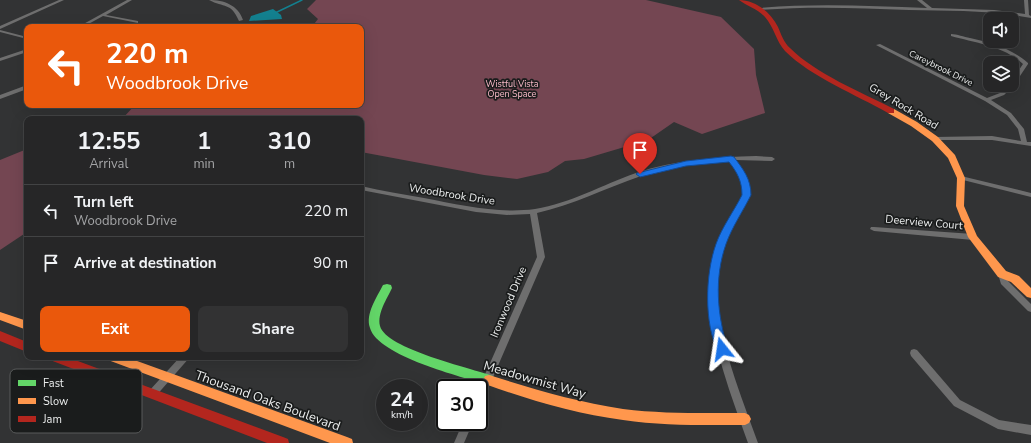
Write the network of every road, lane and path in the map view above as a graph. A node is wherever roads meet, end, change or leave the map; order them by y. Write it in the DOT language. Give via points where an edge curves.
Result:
graph roads {
  1 [pos="55,0"];
  2 [pos="62,0"];
  3 [pos="130,0"];
  4 [pos="211,0"];
  5 [pos="742,0"];
  6 [pos="847,0"];
  7 [pos="919,0"];
  8 [pos="1026,0"];
  9 [pos="854,6"];
  10 [pos="760,9"];
  11 [pos="931,9"];
  12 [pos="102,15"];
  13 [pos="1029,16"];
  14 [pos="241,20"];
  15 [pos="136,22"];
  16 [pos="0,24"];
  17 [pos="86,24"];
  18 [pos="0,28"];
  19 [pos="0,31"];
  20 [pos="953,35"];
  21 [pos="24,37"];
  22 [pos="878,45"];
  23 [pos="24,51"];
  24 [pos="1019,56"];
  25 [pos="1019,56"];
  26 [pos="0,60"];
  27 [pos="1019,74"];
  28 [pos="24,88"];
  29 [pos="1004,92"];
  30 [pos="0,97"];
  31 [pos="987,100"];
  32 [pos="935,139"];
  33 [pos="1024,142"];
  34 [pos="1031,144"];
  35 [pos="731,159"];
  36 [pos="772,159"];
  37 [pos="961,178"];
  38 [pos="364,189"];
  39 [pos="1031,195"];
  40 [pos="533,212"];
  41 [pos="874,229"];
  42 [pos="973,238"];
  43 [pos="1002,274"];
  44 [pos="387,288"];
  45 [pos="1031,294"];
  46 [pos="1031,309"];
  47 [pos="0,316"];
  48 [pos="24,325"];
  49 [pos="0,336"];
  50 [pos="24,345"];
  51 [pos="914,353"];
  52 [pos="62,360"];
  53 [pos="120,360"];
  54 [pos="183,360"];
  55 [pos="86,369"];
  56 [pos="168,377"];
  57 [pos="488,379"];
  58 [pos="142,390"];
  59 [pos="152,394"];
  60 [pos="745,419"];
  61 [pos="1031,430"];
  62 [pos="464,431"];
  63 [pos="283,443"];
  64 [pos="347,443"];
  65 [pos="459,443"];
  66 [pos="753,443"];
  1 -- 16 [label="street"];
  2 -- 18 [label="street"];
  3 -- 12 [label="street"];
  4 -- 14 [label="street" via="234,8"];
  5 -- 10 [label="street, Grey Rock Road"];
  6 -- 9 [label="street"];
  7 -- 11 [label="street"];
  8 -- 13 [label="street"];
  9 -- 10 [label="street"];
  9 -- 11 [label="street"];
  10 -- 32 [label="street, Grey Rock Road" via="770,19 787,49"];
  11 -- 13 [label="street"];
  12 -- 15 [label="street"];
  12 -- 17 [label="street"];
  19 -- 21 [label="street"];
  20 -- 25 [label="street"];
  22 -- 31 [label="street, Careybrook Drive"];
  23 -- 26 [label="street"];
  24 -- 27 [label="street" via="1026,64"];
  28 -- 30 [label="street"];
  29 -- 31 [label="street"];
  31 -- 33 [label="street, Careybrook Drive" via="1009,114 1021,129"];
  32 -- 33 [label="street" via="992,138"];
  32 -- 37 [label="street, Grey Rock Road" via="952,157"];
  33 -- 34 [label="street"];
  35 -- 36 [label="street, Woodbrook Drive"];
  35 -- 40 [label="street, Woodbrook Drive" via="686,164 640,174 566,205"];
  35 -- 60 [label="street" via="742,173 746,195 721,244 715,267 713,296 718,335"];
  37 -- 39 [label="street"];
  37 -- 42 [label="street, Grey Rock Road" via="960,206"];
  38 -- 40 [label="street, Woodbrook Drive" via="495,212"];
  40 -- 57 [label="street, Ironwood Drive" via="541,257"];
  41 -- 42 [label="street, Deerview Court"];
  42 -- 43 [label="street, Grey Rock Road"];
  43 -- 45 [label="street, Grey Rock Road" via="1015,279"];
  43 -- 46 [label="street, Grey Rock Road" via="1004,282"];
  44 -- 57 [label="street, Meadowmist Way" via="378,303 373,319 375,331 390,347"];
  47 -- 48 [label="street"];
  49 -- 50 [label="street"];
  51 -- 61 [label="street" via="956,403 998,424"];
  52 -- 55 [label="street"];
  53 -- 56 [label="street, Thousand Oaks Boulevard"];
  54 -- 56 [label="street"];
  56 -- 59 [label="street"];
  56 -- 64 [label="street, Thousand Oaks Boulevard"];
  57 -- 60 [label="street, Meadowmist Way" via="549,400 608,412 672,418"];
  58 -- 59 [label="street"];
  59 -- 63 [label="street"];
  60 -- 66 [label="street"];
  62 -- 65 [label="street"];
}
